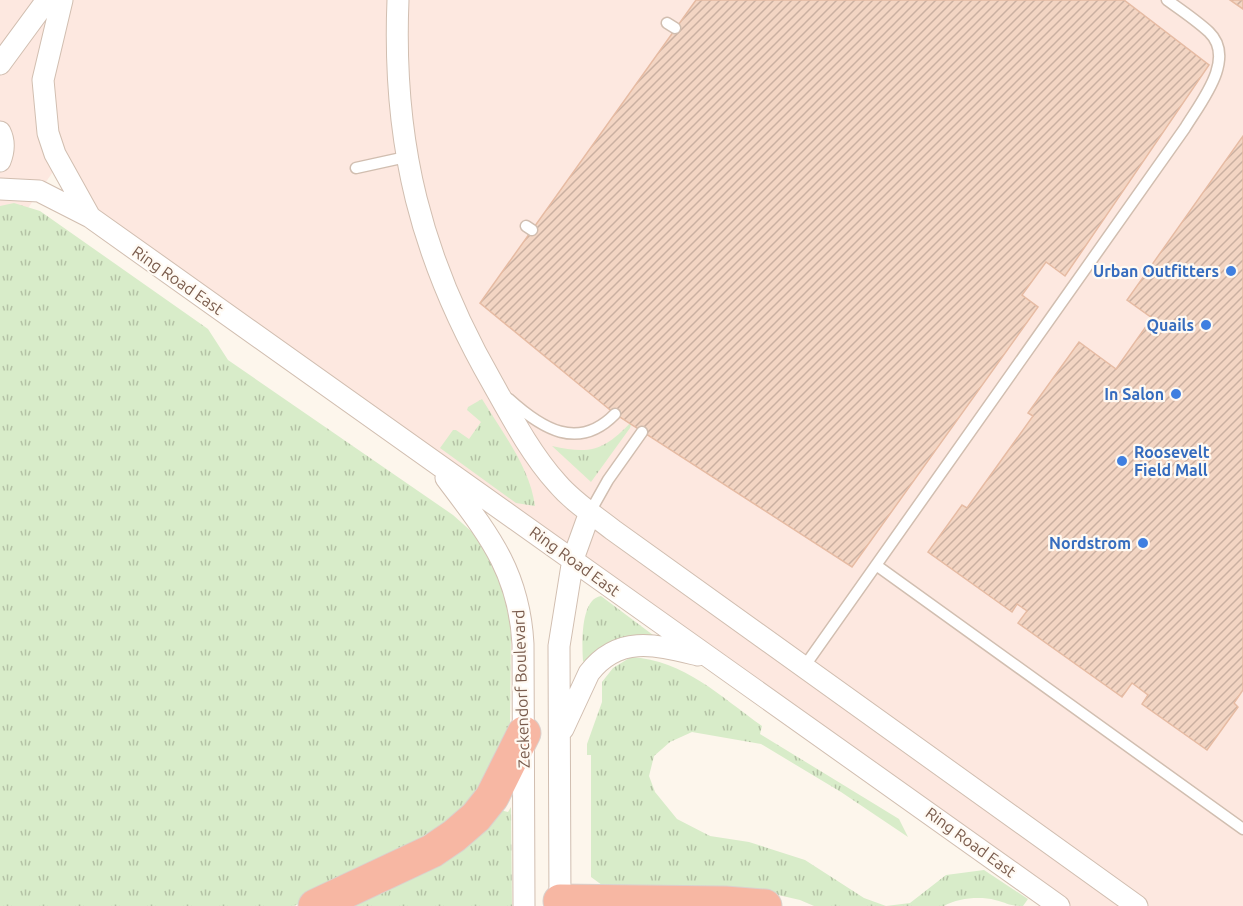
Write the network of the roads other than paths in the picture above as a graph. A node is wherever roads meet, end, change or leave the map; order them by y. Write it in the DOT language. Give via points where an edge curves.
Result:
graph roads {
  1 [pos="47,0"];
  2 [pos="62,0"];
  3 [pos="398,0"];
  4 [pos="1167,0"];
  5 [pos="0,64"];
  6 [pos="0,132"];
  7 [pos="406,156"];
  8 [pos="0,161"];
  9 [pos="356,168"];
  10 [pos="0,189"];
  11 [pos="90,217"];
  12 [pos="494,386"];
  13 [pos="615,414"];
  14 [pos="642,432"];
  15 [pos="433,461"];
  16 [pos="590,512"];
  17 [pos="573,560"];
  18 [pos="876,565"];
  19 [pos="710,658"];
  20 [pos="804,667"];
  21 [pos="524,733"];
  22 [pos="560,738"];
  23 [pos="1243,829"];
  24 [pos="560,904"];
  25 [pos="315,906"];
  26 [pos="524,906"];
  27 [pos="765,906"];
  28 [pos="1059,906"];
  29 [pos="1137,906"];
  1 -- 5 [label="street"];
  2 -- 11 [label="street" via="43,80 48,133 55,154"];
  3 -- 7 [label="street" via="397,55"];
  4 -- 18 [label="lane" via="1210,33 1220,48 1211,85 1185,128"];
  6 -- 8 [label="street" via="4,151"];
  7 -- 9 [label="lane"];
  7 -- 12 [label="street" via="419,215 440,278"];
  10 -- 11 [label="street, Ring Road East" via="39,191"];
  11 -- 15 [label="street, Ring Road East"];
  12 -- 13 [label="lane" via="525,414 565,434 589,431"];
  12 -- 16 [label="street" via="545,469 573,500"];
  14 -- 16 [label="lane"];
  15 -- 17 [label="street, Ring Road East"];
  15 -- 21 [label="street, Zeckendorf Boulevard" via="486,531 515,590 522,626"];
  16 -- 17 [label="street"];
  16 -- 20 [label="street"];
  17 -- 19 [label="street, Ring Road East"];
  17 -- 22 [label="street" via="559,646"];
  18 -- 20 [label="lane"];
  18 -- 23 [label="lane"];
  19 -- 22 [label="street" via="652,645 620,648 610,653 589,673"];
  19 -- 28 [label="street, Ring Road East"];
  20 -- 29 [label="street"];
  21 -- 25 [label="highway" via="492,797 454,836 432,851"];
  21 -- 26 [label="street, Zeckendorf Boulevard"];
  22 -- 24 [label="street"];
  24 -- 27 [label="highway"];
}
